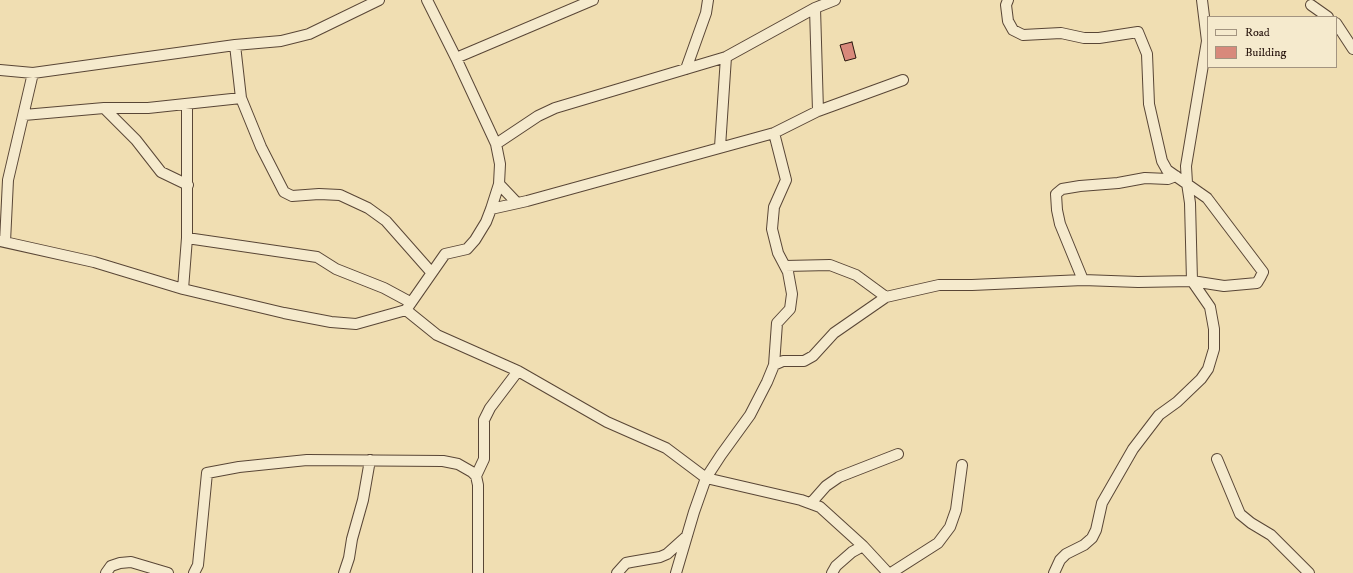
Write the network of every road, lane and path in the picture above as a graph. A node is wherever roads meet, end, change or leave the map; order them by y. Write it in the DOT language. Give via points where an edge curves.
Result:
graph roads {
  1 [pos="379,0"];
  2 [pos="427,0"];
  3 [pos="593,0"];
  4 [pos="708,0"];
  5 [pos="1008,0"];
  6 [pos="1202,0"];
  7 [pos="830,1"];
  8 [pos="1311,5"];
  9 [pos="815,8"];
  10 [pos="1327,16"];
  11 [pos="1337,24"];
  12 [pos="235,45"];
  13 [pos="1353,49"];
  14 [pos="726,57"];
  15 [pos="456,58"];
  16 [pos="686,69"];
  17 [pos="0,70"];
  18 [pos="33,73"];
  19 [pos="903,80"];
  20 [pos="241,98"];
  21 [pos="187,104"];
  22 [pos="104,108"];
  23 [pos="818,111"];
  24 [pos="24,115"];
  25 [pos="774,133"];
  26 [pos="496,144"];
  27 [pos="720,148"];
  28 [pos="1176,176"];
  29 [pos="1187,183"];
  30 [pos="499,184"];
  31 [pos="188,185"];
  32 [pos="517,203"];
  33 [pos="491,209"];
  34 [pos="187,238"];
  35 [pos="2,241"];
  36 [pos="785,266"];
  37 [pos="431,272"];
  38 [pos="1082,280"];
  39 [pos="1192,281"];
  40 [pos="183,289"];
  41 [pos="886,297"];
  42 [pos="408,306"];
  43 [pos="774,365"];
  44 [pos="518,372"];
  45 [pos="898,454"];
  46 [pos="1217,459"];
  47 [pos="370,460"];
  48 [pos="962,465"];
  49 [pos="476,476"];
  50 [pos="706,478"];
  51 [pos="811,503"];
  52 [pos="688,534"];
  53 [pos="863,546"];
  54 [pos="106,573"];
  55 [pos="168,573"];
  56 [pos="194,573"];
  57 [pos="344,573"];
  58 [pos="478,573"];
  59 [pos="618,573"];
  60 [pos="676,573"];
  61 [pos="832,573"];
  62 [pos="890,573"];
  63 [pos="1054,573"];
  64 [pos="1309,573"];
  1 -- 12 [label="street" via="309,34 281,41"];
  2 -- 15 [label="street"];
  3 -- 15 [label="street"];
  4 -- 16 [label="street" via="706,13"];
  5 -- 28 [label="street" via="1008,21 1013,30 1023,35 1061,33 1099,38 1138,32 1148,54 1149,104 1162,161 1167,170"];
  6 -- 29 [label="street" via="1207,41 1186,166"];
  7 -- 9 [label="street"];
  8 -- 10 [label="street"];
  9 -- 14 [label="street"];
  9 -- 23 [label="street"];
  11 -- 13 [label="street"];
  12 -- 18 [label="street"];
  12 -- 20 [label="street"];
  14 -- 16 [label="street"];
  14 -- 27 [label="street"];
  15 -- 26 [label="street"];
  16 -- 26 [label="street" via="555,108 538,116"];
  17 -- 18 [label="street"];
  18 -- 24 [label="street"];
  19 -- 23 [label="street"];
  20 -- 21 [label="street"];
  20 -- 37 [label="street" via="261,147 284,192 292,196 340,195 368,208 386,221"];
  21 -- 22 [label="street" via="148,108"];
  21 -- 31 [label="street"];
  22 -- 24 [label="street"];
  22 -- 31 [label="street" via="136,140 160,172"];
  23 -- 25 [label="street"];
  24 -- 35 [label="street" via="8,180"];
  25 -- 27 [label="street"];
  25 -- 36 [label="street" via="786,180 774,207 772,229 778,253"];
  26 -- 30 [label="street" via="500,164"];
  27 -- 32 [label="street"];
  28 -- 29 [label="street"];
  28 -- 38 [label="street" via="1168,179 1145,178 1080,186 1062,189 1056,194 1060,224"];
  29 -- 39 [label="street"];
  29 -- 39 [label="street" via="1207,198 1262,272 1257,283 1224,286"];
  30 -- 32 [label="street"];
  30 -- 33 [label="street"];
  31 -- 34 [label="street"];
  32 -- 33 [label="street"];
  33 -- 37 [label="street" via="470,247 445,254"];
  34 -- 40 [label="street"];
  34 -- 42 [label="street" via="317,257 336,269 384,288"];
  35 -- 40 [label="street" via="94,262"];
  36 -- 41 [label="street" via="830,265 856,275"];
  36 -- 43 [label="street" via="792,294 790,309 777,323"];
  37 -- 42 [label="street"];
  38 -- 39 [label="street"];
  38 -- 41 [label="street" via="939,285"];
  39 -- 63 [label="street" via="1210,307 1214,329 1214,349 1208,369 1201,380 1159,415 1133,449 1102,504 1092,538 1066,554"];
  40 -- 42 [label="street" via="284,313 350,324"];
  41 -- 43 [label="street" via="834,333 813,356 804,361 783,361"];
  42 -- 44 [label="street" via="437,335"];
  43 -- 50 [label="street" via="750,415"];
  44 -- 49 [label="street" via="490,408 484,420 484,459"];
  44 -- 50 [label="street" via="607,422 666,448"];
  45 -- 51 [label="street" via="839,477 826,486"];
  46 -- 64 [label="street" via="1240,514 1271,535"];
  47 -- 49 [label="street" via="443,461 458,464"];
  47 -- 56 [label="street" via="307,460 208,473 198,565"];
  47 -- 57 [label="street" via="363,500"];
  48 -- 62 [label="street" via="956,510 950,527 938,543"];
  49 -- 58 [label="street"];
  50 -- 51 [label="street"];
  50 -- 52 [label="street"];
  51 -- 53 [label="street" via="820,507"];
  52 -- 59 [label="street" via="667,554 626,563"];
  52 -- 60 [label="street"];
  53 -- 61 [label="street" via="852,552"];
  53 -- 62 [label="street"];
  54 -- 55 [label="street" via="111,566 131,562"];
}
